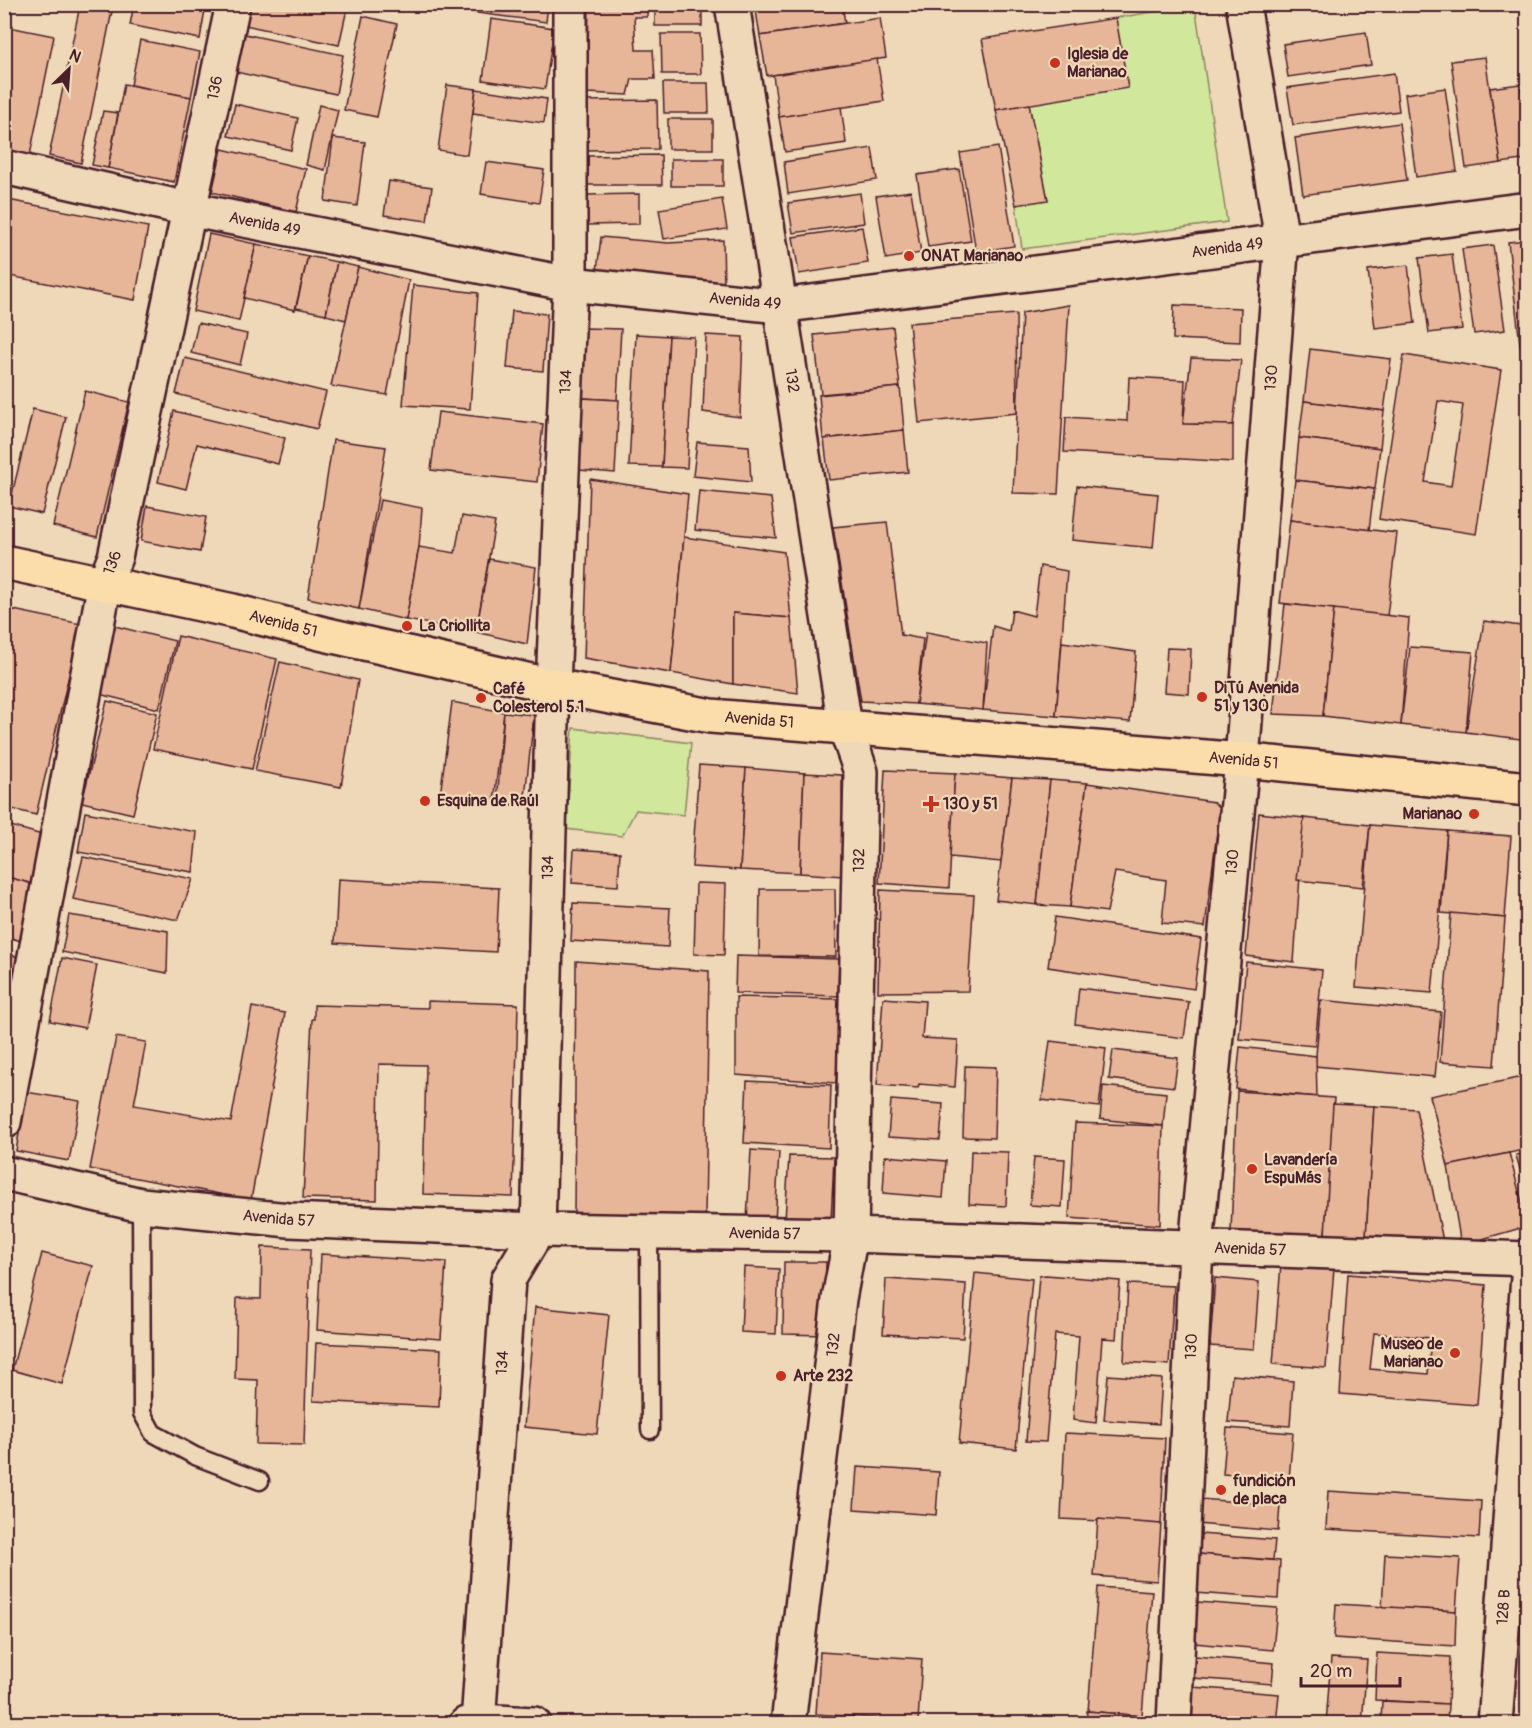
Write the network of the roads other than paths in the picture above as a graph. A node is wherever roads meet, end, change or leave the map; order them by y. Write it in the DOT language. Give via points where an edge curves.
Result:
graph roads {
  1 [pos="233,4"];
  2 [pos="570,4"];
  3 [pos="732,4"];
  4 [pos="1243,4"];
  5 [pos="4,167"];
  6 [pos="189,209"];
  7 [pos="1527,209"];
  8 [pos="1282,240"];
  9 [pos="570,284"];
  10 [pos="780,306"];
  11 [pos="4,562"];
  12 [pos="105,582"];
  13 [pos="553,686"];
  14 [pos="845,726"];
  15 [pos="1242,760"];
  16 [pos="1527,789"];
  17 [pos="4,1122"];
  18 [pos="4,1173"];
  19 [pos="141,1205"];
  20 [pos="538,1230"];
  21 [pos="649,1232"];
  22 [pos="851,1235"];
  23 [pos="1196,1247"];
  24 [pos="1527,1259"];
  25 [pos="1527,1277"];
  26 [pos="650,1430"];
  27 [pos="260,1481"];
  28 [pos="1517,1556"];
  29 [pos="474,1723"];
  30 [pos="534,1724"];
  31 [pos="788,1724"];
  32 [pos="1174,1724"];
  33 [pos="1495,1724"];
  1 -- 6 [label="street, 136"];
  2 -- 9 [label="street, 134"];
  3 -- 10 [label="street, 132"];
  4 -- 8 [label="street, 130"];
  5 -- 6 [label="street, Avenida 49"];
  6 -- 9 [label="street, Avenida 49"];
  6 -- 12 [label="street, 136" via="115,557"];
  7 -- 8 [label="street, Avenida 49"];
  8 -- 10 [label="street, Avenida 49"];
  8 -- 15 [label="street, 130"];
  9 -- 10 [label="street, Avenida 49"];
  9 -- 13 [label="street, 134"];
  10 -- 14 [label="street, 132"];
  11 -- 12 [label="main road, Avenida 51"];
  12 -- 13 [label="main road, Avenida 51"];
  12 -- 17 [label="street, 136"];
  13 -- 14 [label="main road, Avenida 51" via="711,716"];
  13 -- 20 [label="street, 134"];
  14 -- 15 [label="main road, Avenida 51"];
  14 -- 22 [label="street, 132" via="861,772"];
  15 -- 16 [label="main road, Avenida 51"];
  15 -- 23 [label="street, 130"];
  18 -- 19 [label="street, Avenida 57"];
  19 -- 20 [label="street, Avenida 57" via="289,1220"];
  19 -- 27 [label="lane" via="142,1413 153,1433 195,1456"];
  20 -- 21 [label="street, Avenida 57"];
  20 -- 29 [label="street, 134" via="508,1280"];
  21 -- 22 [label="street, Avenida 57"];
  21 -- 26 [label="lane"];
  22 -- 23 [label="street, Avenida 57"];
  22 -- 31 [label="street, 132" via="839,1299"];
  23 -- 24 [label="street, Avenida 57"];
  23 -- 32 [label="street, 130"];
  25 -- 28 [label="street, 128 B"];
  28 -- 33 [label="street, 128 B"];
  29 -- 30 [label="street"];
}
